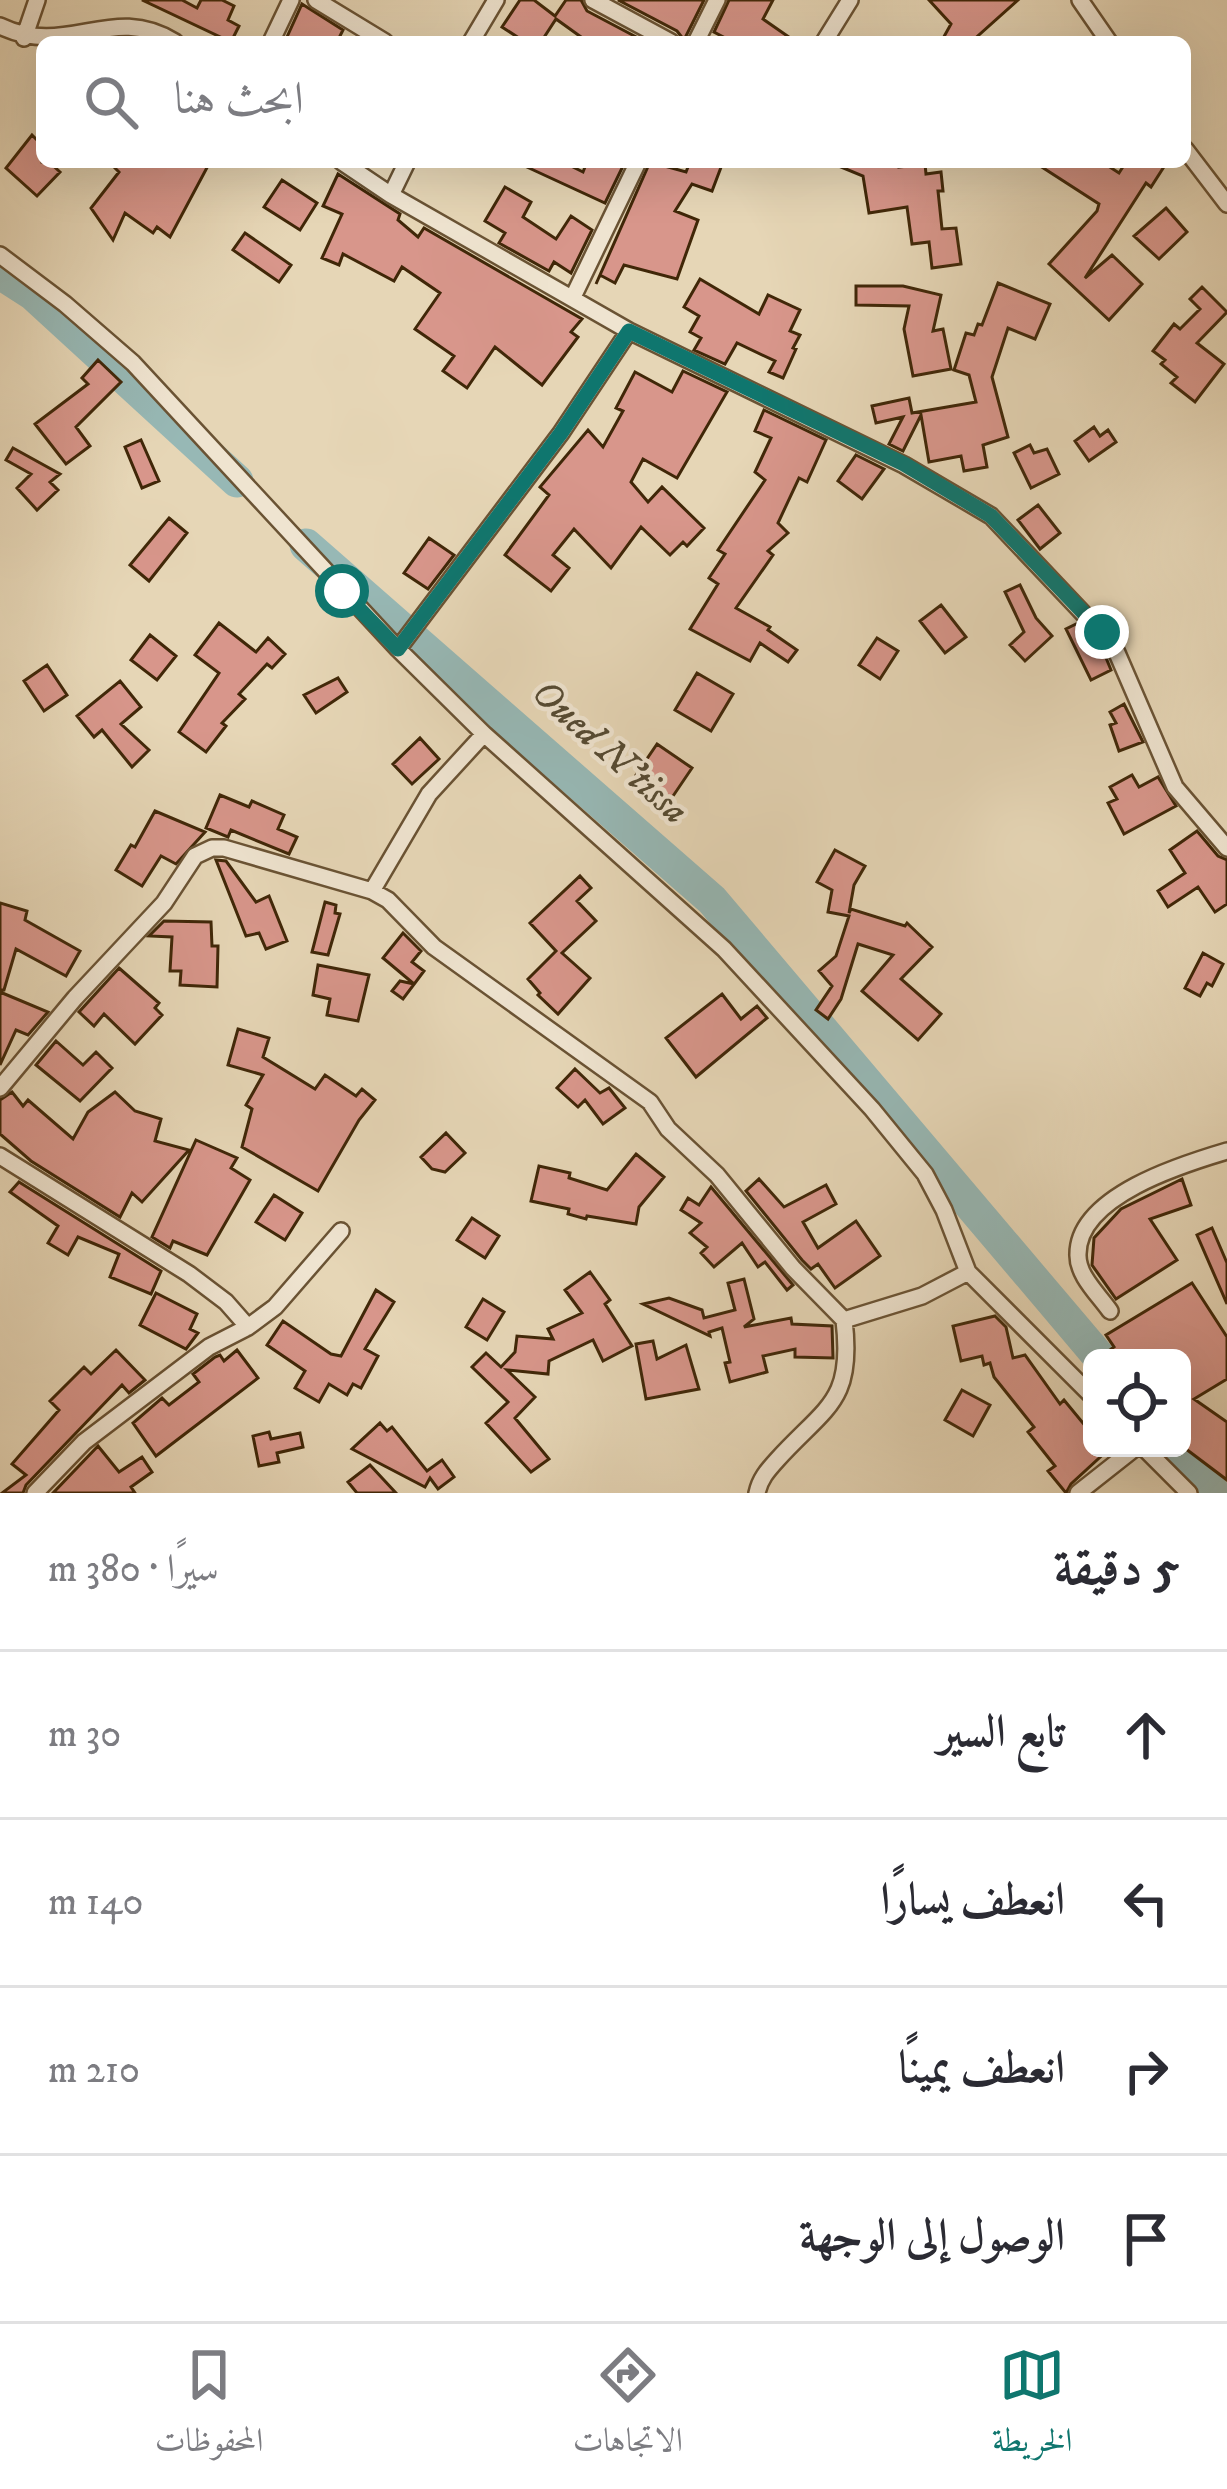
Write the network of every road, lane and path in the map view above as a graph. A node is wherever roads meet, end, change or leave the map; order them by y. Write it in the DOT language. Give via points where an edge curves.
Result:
graph roads {
  1 [pos="37,0"];
  2 [pos="291,0"];
  3 [pos="316,0"];
  4 [pos="496,0"];
  5 [pos="593,0"];
  6 [pos="717,0"];
  7 [pos="850,0"];
  8 [pos="1080,0"];
  9 [pos="0,26"];
  10 [pos="75,36"];
  11 [pos="162,36"];
  12 [pos="274,36"];
  13 [pos="375,36"];
  14 [pos="475,36"];
  15 [pos="660,36"];
  16 [pos="698,36"];
  17 [pos="828,36"];
  18 [pos="1105,36"];
  19 [pos="24,38"];
  20 [pos="36,39"];
  21 [pos="1191,157"];
  22 [pos="351,168"];
  23 [pos="404,168"];
  24 [pos="635,168"];
  25 [pos="391,195"];
  26 [pos="1227,203"];
  27 [pos="0,255"];
  28 [pos="573,297"];
  29 [pos="629,331"];
  30 [pos="398,649"];
  31 [pos="484,734"];
  32 [pos="1227,848"];
  33 [pos="372,891"];
  34 [pos="0,1088"];
  35 [pos="1227,1151"];
  36 [pos="0,1156"];
  37 [pos="341,1231"];
  38 [pos="968,1272"];
  39 [pos="1110,1311"];
  40 [pos="844,1320"];
  41 [pos="248,1328"];
  42 [pos="1083,1387"];
  43 [pos="1124,1457"];
  44 [pos="1153,1457"];
  45 [pos="35,1493"];
  46 [pos="757,1493"];
  47 [pos="1078,1493"];
  48 [pos="1190,1493"];
  1 -- 19 [label="street"];
  2 -- 12 [label="street"];
  3 -- 13 [label="street"];
  4 -- 14 [label="street"];
  5 -- 15 [label="street"];
  6 -- 16 [label="street"];
  7 -- 17 [label="street"];
  8 -- 18 [label="street"];
  9 -- 19 [label="street"];
  10 -- 11 [label="street" via="139,26"];
  19 -- 20 [label="street"];
  21 -- 26 [label="street"];
  22 -- 25 [label="street"];
  23 -- 25 [label="street"];
  24 -- 28 [label="street"];
  25 -- 28 [label="street"];
  27 -- 30 [label="street" via="133,363"];
  28 -- 29 [label="street"];
  29 -- 30 [label="street"];
  29 -- 32 [label="street" via="904,464 991,516 1114,646 1175,787"];
  30 -- 31 [label="street"];
  31 -- 33 [label="street" via="429,794"];
  31 -- 38 [label="street" via="685,910 872,1109 935,1190"];
  33 -- 34 [label="street" via="224,848 195,856 164,903"];
  33 -- 40 [label="street" via="434,947 650,1102"];
  35 -- 39 [label="street" via="1161,1174 1093,1218 1077,1252 1080,1269"];
  36 -- 41 [label="street" via="189,1274"];
  37 -- 41 [label="street"];
  38 -- 40 [label="street"];
  38 -- 42 [label="street"];
  40 -- 46 [label="street" via="838,1395 767,1471"];
  41 -- 45 [label="street" via="209,1347 84,1442"];
  43 -- 47 [label="street"];
  44 -- 48 [label="street"];
}
